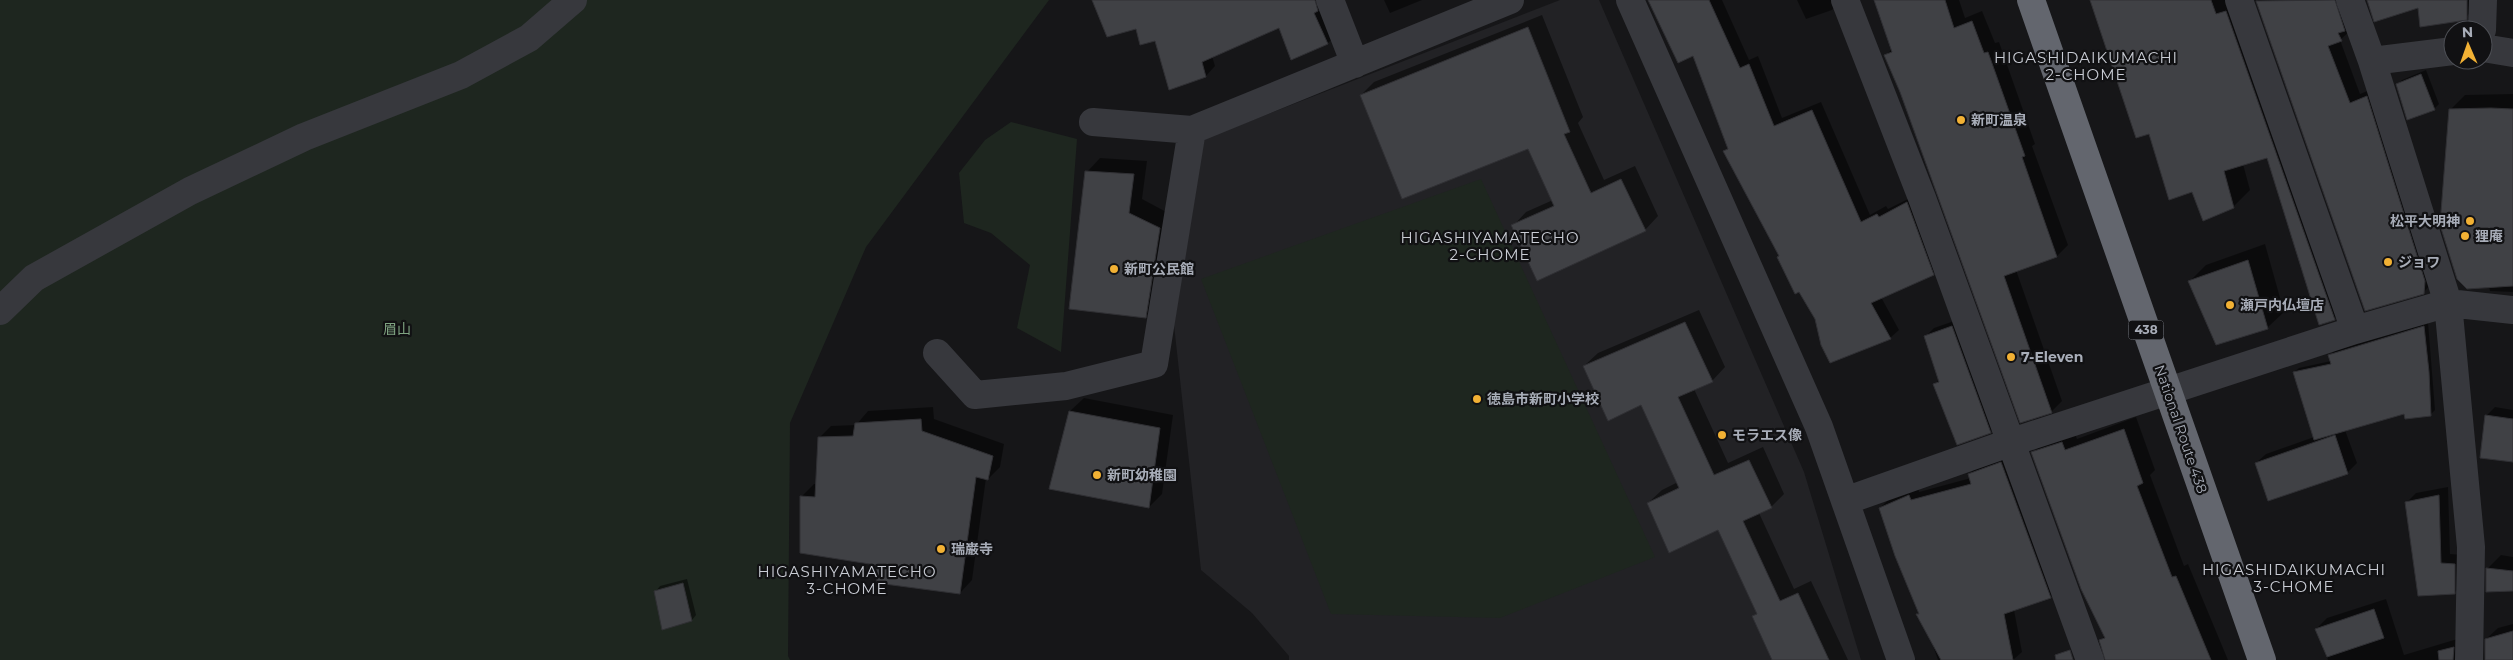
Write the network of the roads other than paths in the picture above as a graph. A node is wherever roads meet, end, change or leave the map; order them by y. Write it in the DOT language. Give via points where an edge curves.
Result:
graph roads {
  1 [pos="573,0"];
  2 [pos="1330,0"];
  3 [pos="1510,0"];
  4 [pos="1630,0"];
  5 [pos="1845,0"];
  6 [pos="2031,0"];
  7 [pos="2239,0"];
  8 [pos="2350,0"];
  9 [pos="2483,0"];
  10 [pos="2482,20"];
  11 [pos="2493,50"];
  12 [pos="2443,52"];
  13 [pos="2513,53"];
  14 [pos="2372,61"];
  15 [pos="1355,64"];
  16 [pos="1093,122"];
  17 [pos="1192,130"];
  18 [pos="2448,303"];
  19 [pos="2513,310"];
  20 [pos="0,312"];
  21 [pos="2355,330"];
  22 [pos="937,353"];
  23 [pos="2168,391"];
  24 [pos="2009,443"];
  25 [pos="1845,501"];
  26 [pos="1901,660"];
  27 [pos="2090,660"];
  28 [pos="2262,660"];
  29 [pos="2469,660"];
  1 -- 20 [label="street" via="529,38 461,75 304,138 190,191 34,278"];
  2 -- 15 [label="street"];
  3 -- 15 [label="street"];
  4 -- 25 [label="street" via="1790,359"];
  5 -- 24 [label="street" via="1922,198"];
  6 -- 23 [label="highway, National Route 438 / 438"];
  7 -- 21 [label="street"];
  8 -- 14 [label="street"];
  9 -- 10 [label="street"];
  11 -- 13 [label="street"];
  12 -- 14 [label="street"];
  14 -- 18 [label="street"];
  15 -- 17 [label="street"];
  16 -- 17 [label="street"];
  17 -- 22 [label="street" via="1154,364 1066,386 975,395"];
  18 -- 19 [label="street"];
  18 -- 21 [label="street"];
  18 -- 29 [label="street" via="2471,547"];
  21 -- 23 [label="street"];
  23 -- 24 [label="street"];
  23 -- 28 [label="highway, National Route 438 / 438"];
  24 -- 25 [label="street"];
  24 -- 27 [label="street"];
  25 -- 26 [label="street"];
}
